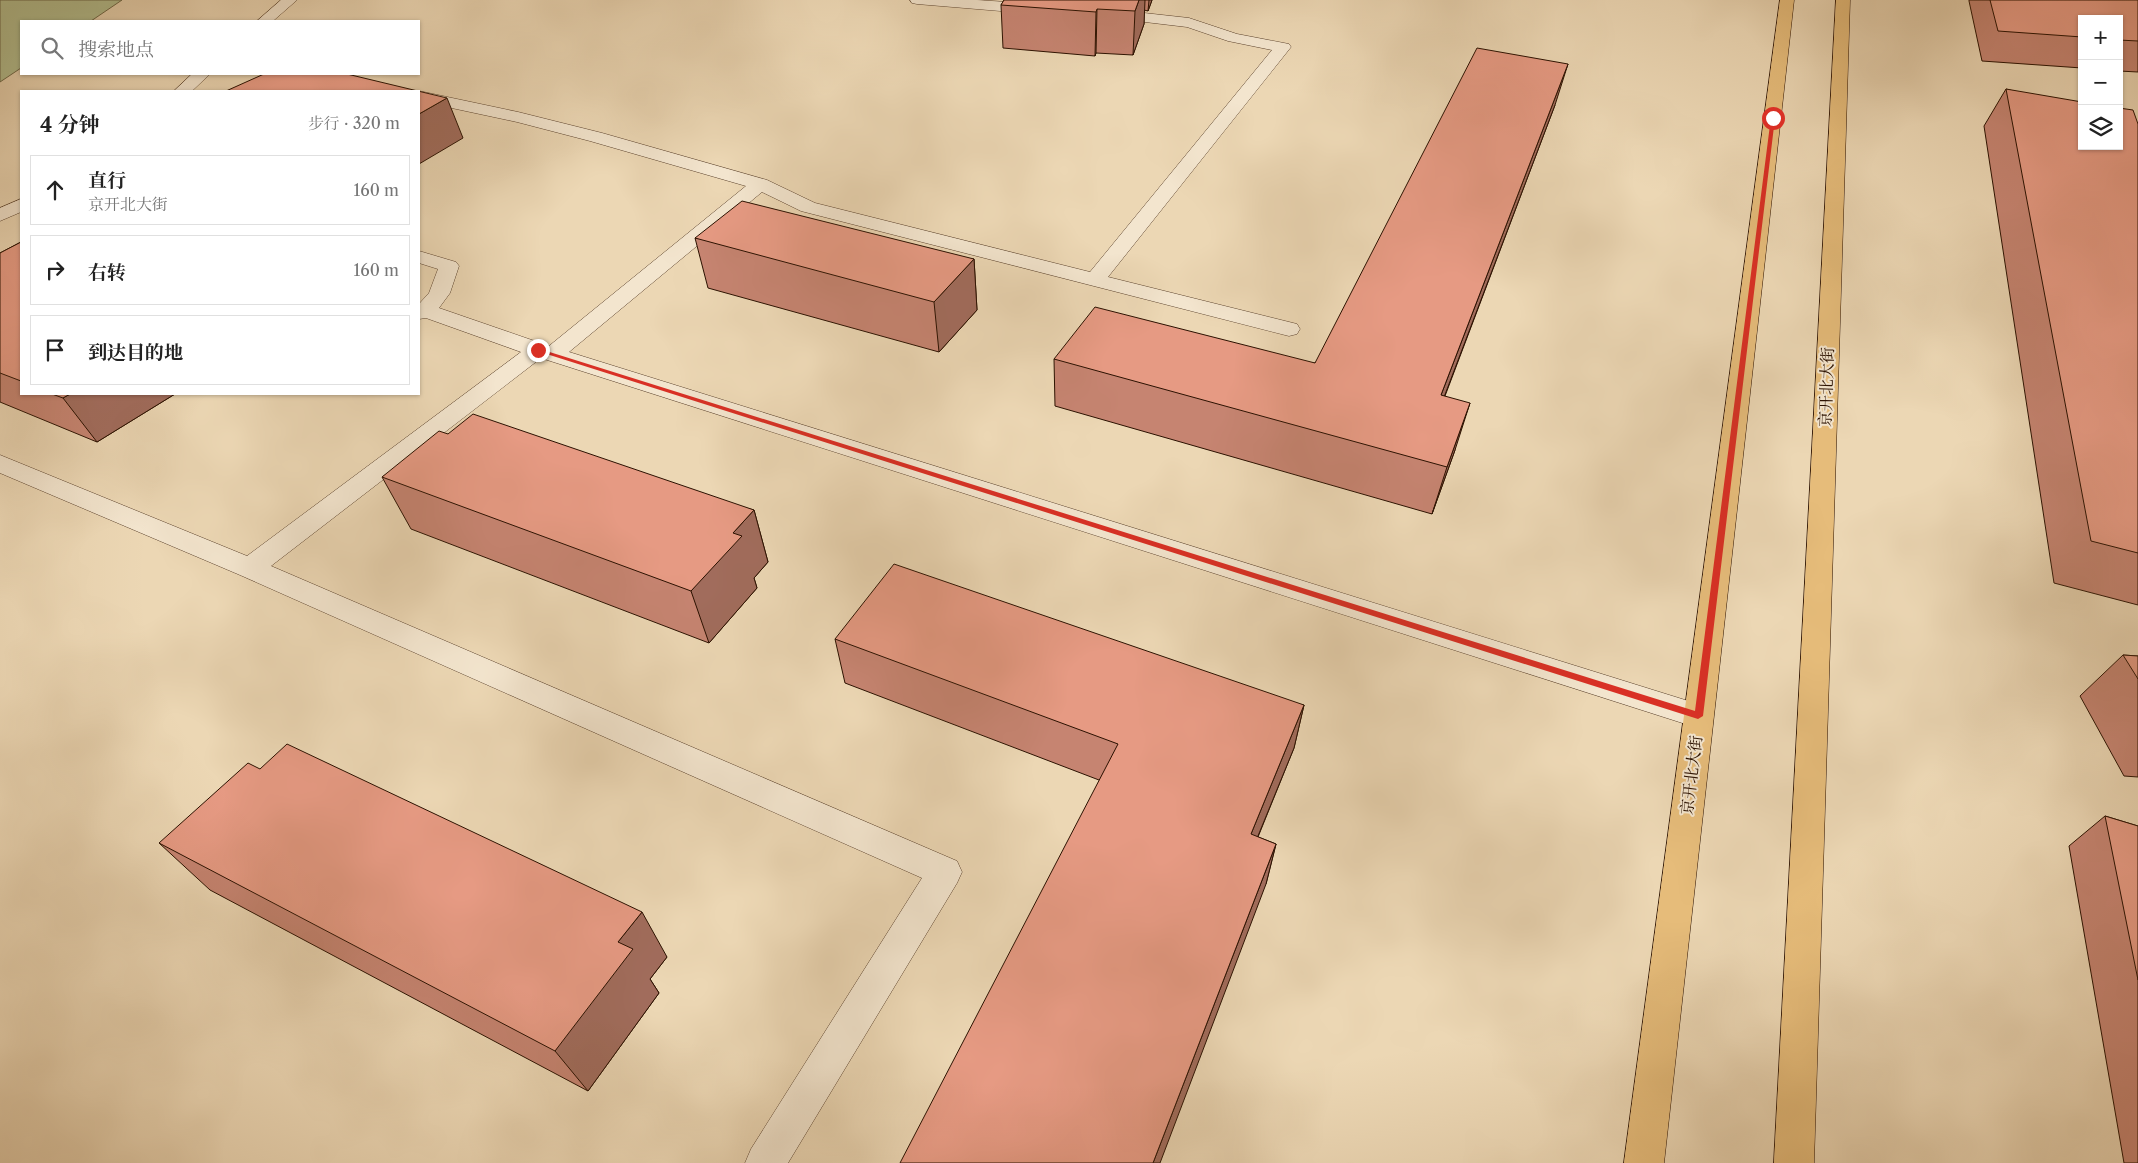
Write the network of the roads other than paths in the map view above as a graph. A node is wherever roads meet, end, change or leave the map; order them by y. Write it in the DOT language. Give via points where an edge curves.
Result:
graph roads {
  1 [pos="290,0"];
  2 [pos="917,0"];
  3 [pos="1787,0"];
  4 [pos="1843,0"];
  5 [pos="1055,10"];
  6 [pos="1094,13"];
  7 [pos="265,20"];
  8 [pos="201,75"];
  9 [pos="183,90"];
  10 [pos="420,96"];
  11 [pos="760,184"];
  12 [pos="20,205"];
  13 [pos="0,215"];
  14 [pos="420,257"];
  15 [pos="1095,280"];
  16 [pos="422,311"];
  17 [pos="1289,329"];
  18 [pos="545,352"];
  19 [pos="0,462"];
  20 [pos="250,568"];
  21 [pos="1698,716"];
  22 [pos="765,1163"];
  23 [pos="1644,1163"];
  24 [pos="1794,1163"];
  1 -- 7 [label="street"];
  2 -- 5 [label="street"];
  3 -- 21 [label="main road, 京开北大街"];
  4 -- 24 [label="main road, 京开北大街"];
  6 -- 15 [label="street" via="1189,22 1234,38 1282,47"];
  8 -- 9 [label="street"];
  10 -- 11 [label="street" via="518,117"];
  11 -- 15 [label="street" via="808,207"];
  11 -- 18 [label="street"];
  12 -- 13 [label="street"];
  14 -- 16 [label="street" via="449,266 442,290"];
  15 -- 17 [label="street"];
  16 -- 18 [label="street"];
  18 -- 20 [label="street"];
  18 -- 21 [label="street"];
  19 -- 20 [label="street"];
  20 -- 22 [label="street" via="945,872"];
  21 -- 23 [label="main road, 京开北大街"];
}
